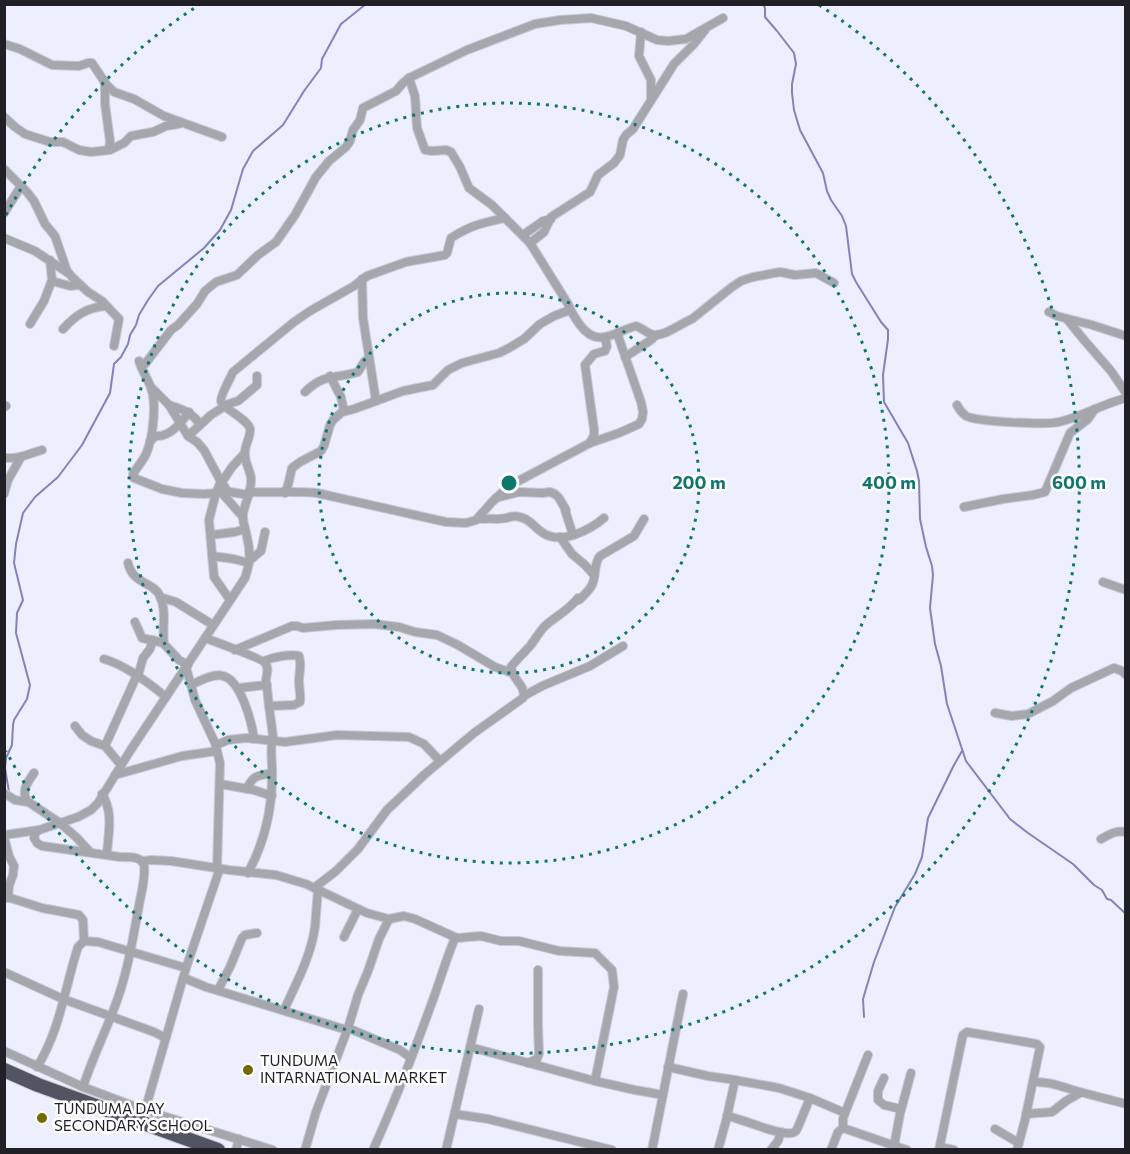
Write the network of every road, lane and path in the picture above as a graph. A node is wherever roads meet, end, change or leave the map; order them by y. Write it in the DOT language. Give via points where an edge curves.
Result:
graph roads {
  1 [pos="723,18"];
  2 [pos="708,27"];
  3 [pos="641,32"];
  4 [pos="4,44"];
  5 [pos="409,78"];
  6 [pos="105,83"];
  7 [pos="651,99"];
  8 [pos="4,117"];
  9 [pos="184,124"];
  10 [pos="222,137"];
  11 [pos="109,150"];
  12 [pos="4,169"];
  13 [pos="21,186"];
  14 [pos="4,213"];
  15 [pos="505,218"];
  16 [pos="551,219"];
  17 [pos="523,235"];
  18 [pos="4,238"];
  19 [pos="531,243"];
  20 [pos="50,260"];
  21 [pos="69,273"];
  22 [pos="362,279"];
  23 [pos="52,281"];
  24 [pos="834,283"];
  25 [pos="80,285"];
  26 [pos="105,306"];
  27 [pos="570,310"];
  28 [pos="1049,312"];
  29 [pos="1067,319"];
  30 [pos="30,324"];
  31 [pos="63,329"];
  32 [pos="617,333"];
  33 [pos="656,334"];
  34 [pos="1125,336"];
  35 [pos="605,337"];
  36 [pos="114,346"];
  37 [pos="625,357"];
  38 [pos="369,358"];
  39 [pos="257,376"];
  40 [pos="330,376"];
  41 [pos="151,387"];
  42 [pos="305,392"];
  43 [pos="1125,393"];
  44 [pos="1125,398"];
  45 [pos="376,401"];
  46 [pos="169,405"];
  47 [pos="957,405"];
  48 [pos="225,406"];
  49 [pos="1095,409"];
  50 [pos="344,411"];
  51 [pos="189,412"];
  52 [pos="180,424"];
  53 [pos="200,424"];
  54 [pos="188,436"];
  55 [pos="150,441"];
  56 [pos="590,443"];
  57 [pos="42,450"];
  58 [pos="245,453"];
  59 [pos="21,457"];
  60 [pos="4,458"];
  61 [pos="222,482"];
  62 [pos="222,493"];
  63 [pos="285,493"];
  64 [pos="4,494"];
  65 [pos="249,494"];
  66 [pos="495,498"];
  67 [pos="964,507"];
  68 [pos="243,517"];
  69 [pos="604,518"];
  70 [pos="482,519"];
  71 [pos="644,519"];
  72 [pos="245,529"];
  73 [pos="265,532"];
  74 [pos="211,535"];
  75 [pos="573,535"];
  76 [pos="560,537"];
  77 [pos="212,556"];
  78 [pos="249,562"];
  79 [pos="128,563"];
  80 [pos="594,575"];
  81 [pos="1103,582"];
  82 [pos="1125,590"];
  83 [pos="160,597"];
  84 [pos="230,600"];
  85 [pos="135,622"];
  86 [pos="213,625"];
  87 [pos="205,638"];
  88 [pos="153,640"];
  89 [pos="164,644"];
  90 [pos="623,646"];
  91 [pos="235,650"];
  92 [pos="104,659"];
  93 [pos="264,661"];
  94 [pos="1125,663"];
  95 [pos="187,666"];
  96 [pos="1117,669"];
  97 [pos="512,674"];
  98 [pos="1125,675"];
  99 [pos="137,676"];
  100 [pos="191,685"];
  101 [pos="267,685"];
  102 [pos="238,688"];
  103 [pos="524,696"];
  104 [pos="166,697"];
  105 [pos="269,706"];
  106 [pos="995,713"];
  107 [pos="75,726"];
  108 [pos="254,739"];
  109 [pos="272,741"];
  110 [pos="105,746"];
  111 [pos="217,748"];
  112 [pos="440,761"];
  113 [pos="121,765"];
  114 [pos="34,773"];
  115 [pos="272,773"];
  116 [pos="115,775"];
  117 [pos="220,784"];
  118 [pos="247,789"];
  119 [pos="102,795"];
  120 [pos="6,796"];
  121 [pos="272,796"];
  122 [pos="28,802"];
  123 [pos="60,823"];
  124 [pos="39,830"];
  125 [pos="1125,832"];
  126 [pos="4,836"];
  127 [pos="1101,839"];
  128 [pos="90,852"];
  129 [pos="107,854"];
  130 [pos="142,861"];
  131 [pos="219,868"];
  132 [pos="248,873"];
  133 [pos="316,889"];
  134 [pos="6,898"];
  135 [pos="358,909"];
  136 [pos="390,919"];
  137 [pos="257,933"];
  138 [pos="344,937"];
  139 [pos="455,938"];
  140 [pos="84,940"];
  141 [pos="131,952"];
  142 [pos="186,968"];
  143 [pos="538,970"];
  144 [pos="4,972"];
  145 [pos="183,978"];
  146 [pos="218,990"];
  147 [pos="683,994"];
  148 [pos="63,999"];
  149 [pos="479,1009"];
  150 [pos="284,1010"];
  151 [pos="111,1017"];
  152 [pos="348,1029"];
  153 [pos="165,1039"];
  154 [pos="470,1047"];
  155 [pos="4,1051"];
  156 [pos="868,1055"];
  157 [pos="411,1058"];
  158 [pos="528,1063"];
  159 [pos="39,1067"];
  160 [pos="668,1067"];
  161 [pos="4,1070"];
  162 [pos="911,1072"];
  163 [pos="884,1078"];
  164 [pos="735,1080"];
  165 [pos="596,1081"];
  166 [pos="1033,1082"];
  167 [pos="34,1083"];
  168 [pos="83,1088"];
  169 [pos="1080,1093"];
  170 [pos="663,1095"];
  171 [pos="810,1098"];
  172 [pos="1125,1104"];
  173 [pos="901,1109"];
  174 [pos="144,1110"];
  175 [pos="845,1113"];
  176 [pos="455,1114"];
  177 [pos="1026,1114"];
  178 [pos="727,1116"];
  179 [pos="843,1128"];
  180 [pos="995,1129"];
  181 [pos="781,1132"];
  182 [pos="239,1139"];
  183 [pos="894,1146"];
  184 [pos="1018,1146"];
  185 [pos="939,1148"];
  186 [pos="218,1149"];
  187 [pos="236,1149"];
  188 [pos="273,1149"];
  189 [pos="305,1149"];
  190 [pos="373,1149"];
  191 [pos="446,1149"];
  192 [pos="612,1149"];
  193 [pos="652,1149"];
  194 [pos="718,1149"];
  195 [pos="771,1149"];
  196 [pos="831,1149"];
  197 [pos="907,1149"];
  198 [pos="954,1149"];
  1 -- 2 [label="street"];
  2 -- 3 [label="street" via="677,40 657,40"];
  2 -- 7 [label="street" via="677,60"];
  3 -- 5 [label="street" via="591,18 535,24"];
  3 -- 7 [label="street" via="639,56 651,80"];
  4 -- 6 [label="street" via="52,65 92,63"];
  5 -- 15 [label="street" via="415,96 417,128 425,150 450,151 470,188"];
  5 -- 41 [label="street" via="396,91 363,108 350,141 316,177 276,242 237,275 216,282 205,291 142,363"];
  6 -- 9 [label="street" via="114,92"];
  6 -- 11 [label="street"];
  7 -- 16 [label="street" via="623,140 620,155 598,175 590,192"];
  8 -- 11 [label="street" via="25,134 50,142 63,142 83,151"];
  9 -- 10 [label="street"];
  9 -- 11 [label="street" via="131,136"];
  12 -- 13 [label="street"];
  13 -- 14 [label="street"];
  13 -- 21 [label="street" via="53,232"];
  15 -- 17 [label="street"];
  15 -- 22 [label="street" via="460,232 451,238 445,255 406,262"];
  16 -- 17 [label="street"];
  16 -- 19 [label="street"];
  17 -- 19 [label="street"];
  18 -- 20 [label="street"];
  19 -- 27 [label="street"];
  20 -- 21 [label="street"];
  20 -- 23 [label="street"];
  21 -- 25 [label="street"];
  22 -- 38 [label="street"];
  22 -- 48 [label="street" via="309,311 233,372 221,400"];
  23 -- 25 [label="street"];
  23 -- 30 [label="street"];
  24 -- 33 [label="street" via="816,273 780,272 753,277 732,287 692,319"];
  25 -- 26 [label="street"];
  26 -- 31 [label="street" via="90,308"];
  26 -- 36 [label="street" via="119,319"];
  27 -- 35 [label="street" via="587,333"];
  27 -- 45 [label="street" via="540,324 524,339 499,353 448,370 433,385"];
  28 -- 29 [label="street"];
  29 -- 34 [label="street"];
  29 -- 43 [label="street"];
  32 -- 33 [label="street" via="636,326"];
  32 -- 35 [label="street"];
  32 -- 37 [label="street"];
  33 -- 37 [label="street"];
  35 -- 56 [label="street" via="605,351 594,354 585,365 594,429"];
  37 -- 56 [label="street" via="641,402 642,419 633,427"];
  38 -- 40 [label="street" via="358,372"];
  38 -- 45 [label="street"];
  39 -- 48 [label="street" via="253,389"];
  40 -- 42 [label="street"];
  40 -- 50 [label="street"];
  41 -- 46 [label="street"];
  41 -- 55 [label="street" via="154,414"];
  44 -- 49 [label="street"];
  45 -- 50 [label="street"];
  46 -- 51 [label="street"];
  46 -- 52 [label="street"];
  47 -- 49 [label="street" via="968,417 1041,424"];
  48 -- 53 [label="street"];
  48 -- 58 [label="street" via="250,427"];
  49 -- 67 [label="street" via="1070,433 1045,492"];
  50 -- 63 [label="street" via="330,425 321,451 292,468"];
  51 -- 52 [label="street"];
  51 -- 53 [label="street"];
  52 -- 54 [label="street"];
  52 -- 55 [label="street"];
  53 -- 54 [label="street"];
  54 -- 61 [label="street" via="204,450"];
  55 -- 62 [label="street" via="147,454 133,474 136,480 182,493"];
  56 -- 66 [label="street" via="509,486"];
  57 -- 59 [label="street"];
  58 -- 61 [label="street"];
  58 -- 65 [label="street" via="251,477"];
  59 -- 60 [label="street"];
  59 -- 64 [label="street"];
  61 -- 62 [label="street"];
  62 -- 65 [label="street"];
  62 -- 68 [label="street"];
  62 -- 74 [label="street" via="209,520"];
  63 -- 65 [label="street"];
  63 -- 66 [label="street" via="317,493 466,523 476,520"];
  65 -- 68 [label="street"];
  66 -- 75 [label="street" via="519,492 555,494 566,510"];
  68 -- 72 [label="street"];
  69 -- 75 [label="street"];
  70 -- 76 [label="street" via="516,516 530,521 543,533"];
  71 -- 80 [label="street" via="634,536 600,556"];
  72 -- 74 [label="street"];
  72 -- 78 [label="street"];
  73 -- 78 [label="street" via="261,550"];
  74 -- 77 [label="street"];
  75 -- 76 [label="street"];
  76 -- 80 [label="street"];
  77 -- 78 [label="street"];
  77 -- 84 [label="street" via="214,577"];
  78 -- 84 [label="street" via="245,578"];
  79 -- 83 [label="street" via="135,577"];
  80 -- 97 [label="street" via="588,592 545,626 519,656 511,668"];
  81 -- 82 [label="street"];
  83 -- 86 [label="street" via="176,602"];
  83 -- 89 [label="street"];
  84 -- 86 [label="street"];
  85 -- 88 [label="street" via="140,637"];
  86 -- 87 [label="street"];
  87 -- 91 [label="street"];
  87 -- 95 [label="street"];
  88 -- 89 [label="street"];
  88 -- 99 [label="street"];
  89 -- 95 [label="street"];
  90 -- 103 [label="street"];
  91 -- 93 [label="street"];
  91 -- 97 [label="street" via="292,626 374,624 436,635"];
  92 -- 99 [label="street"];
  93 -- 101 [label="street"];
  93 -- 105 [label="street" via="298,655 301,669 300,702"];
  94 -- 96 [label="street"];
  95 -- 100 [label="street"];
  95 -- 104 [label="street"];
  96 -- 98 [label="street"];
  96 -- 106 [label="street" via="1071,688 1028,714"];
  97 -- 103 [label="street"];
  99 -- 104 [label="street"];
  99 -- 110 [label="street"];
  100 -- 102 [label="street" via="224,676"];
  100 -- 111 [label="street"];
  101 -- 102 [label="street"];
  101 -- 105 [label="street"];
  102 -- 108 [label="street"];
  103 -- 112 [label="street"];
  104 -- 113 [label="street"];
  105 -- 109 [label="street"];
  107 -- 110 [label="street" via="91,741"];
  108 -- 109 [label="street"];
  108 -- 111 [label="street" via="228,740"];
  109 -- 112 [label="street" via="336,735 409,736 424,744"];
  109 -- 115 [label="street"];
  110 -- 113 [label="street"];
  111 -- 116 [label="street"];
  111 -- 117 [label="street"];
  112 -- 133 [label="street" via="387,810 358,849"];
  113 -- 116 [label="street"];
  114 -- 122 [label="street" via="25,788"];
  115 -- 118 [label="street" via="255,777"];
  115 -- 121 [label="street"];
  116 -- 119 [label="street"];
  117 -- 118 [label="street"];
  117 -- 131 [label="street"];
  118 -- 121 [label="street"];
  119 -- 123 [label="street" via="91,810"];
  119 -- 129 [label="street" via="110,821"];
  120 -- 122 [label="street"];
  121 -- 132 [label="street" via="261,846"];
  122 -- 123 [label="street"];
  123 -- 124 [label="street"];
  123 -- 128 [label="street"];
  124 -- 126 [label="street"];
  124 -- 128 [label="street" via="35,841 42,846"];
  125 -- 127 [label="street" via="1112,832"];
  126 -- 134 [label="street" via="14,867"];
  128 -- 129 [label="street"];
  129 -- 130 [label="street"];
  130 -- 131 [label="street"];
  130 -- 141 [label="street" via="145,869"];
  131 -- 132 [label="street"];
  131 -- 142 [label="street"];
  132 -- 133 [label="street" via="276,875"];
  133 -- 135 [label="street"];
  133 -- 150 [label="street" via="310,948"];
  134 -- 140 [label="street" via="79,915"];
  135 -- 136 [label="street"];
  135 -- 138 [label="street"];
  136 -- 139 [label="street" via="404,916"];
  136 -- 152 [label="street" via="379,939"];
  137 -- 146 [label="street" via="242,938"];
  139 -- 157 [label="street"];
  139 -- 165 [label="street" via="481,936 559,951 595,952 601,957 612,970 614,987"];
  140 -- 141 [label="street"];
  140 -- 148 [label="street" via="78,947"];
  141 -- 142 [label="street"];
  141 -- 151 [label="street"];
  142 -- 145 [label="street"];
  143 -- 158 [label="street" via="539,1054"];
  144 -- 148 [label="street"];
  145 -- 146 [label="street"];
  145 -- 153 [label="street"];
  146 -- 150 [label="street"];
  147 -- 160 [label="street"];
  148 -- 151 [label="street"];
  148 -- 159 [label="street"];
  149 -- 154 [label="street"];
  150 -- 152 [label="street"];
  151 -- 153 [label="street"];
  151 -- 168 [label="street"];
  152 -- 157 [label="street"];
  152 -- 189 [label="street"];
  153 -- 174 [label="street"];
  154 -- 158 [label="street"];
  154 -- 176 [label="street"];
  155 -- 159 [label="street"];
  156 -- 175 [label="street"];
  157 -- 190 [label="street"];
  158 -- 165 [label="street"];
  159 -- 167 [label="street"];
  159 -- 168 [label="street"];
  160 -- 164 [label="street"];
  160 -- 170 [label="street"];
  161 -- 167 [label="highway"];
  162 -- 173 [label="street"];
  163 -- 173 [label="street" via="878,1100"];
  164 -- 171 [label="street"];
  164 -- 178 [label="street"];
  165 -- 170 [label="street"];
  166 -- 169 [label="street"];
  166 -- 177 [label="street"];
  166 -- 185 [label="street" via="1040,1048 1037,1044 966,1033"];
  167 -- 186 [label="highway"];
  168 -- 174 [label="street"];
  169 -- 172 [label="street"];
  169 -- 177 [label="street" via="1052,1112"];
  170 -- 193 [label="street"];
  171 -- 175 [label="street"];
  171 -- 181 [label="street" via="796,1132"];
  173 -- 183 [label="street"];
  174 -- 182 [label="street"];
  175 -- 179 [label="street"];
  176 -- 191 [label="street"];
  176 -- 192 [label="street"];
  177 -- 184 [label="street"];
  178 -- 181 [label="street"];
  178 -- 194 [label="street"];
  179 -- 183 [label="street"];
  179 -- 196 [label="street"];
  180 -- 184 [label="street"];
  181 -- 195 [label="street"];
  182 -- 187 [label="street"];
  182 -- 188 [label="street"];
  183 -- 197 [label="street"];
  185 -- 198 [label="street"];
}
